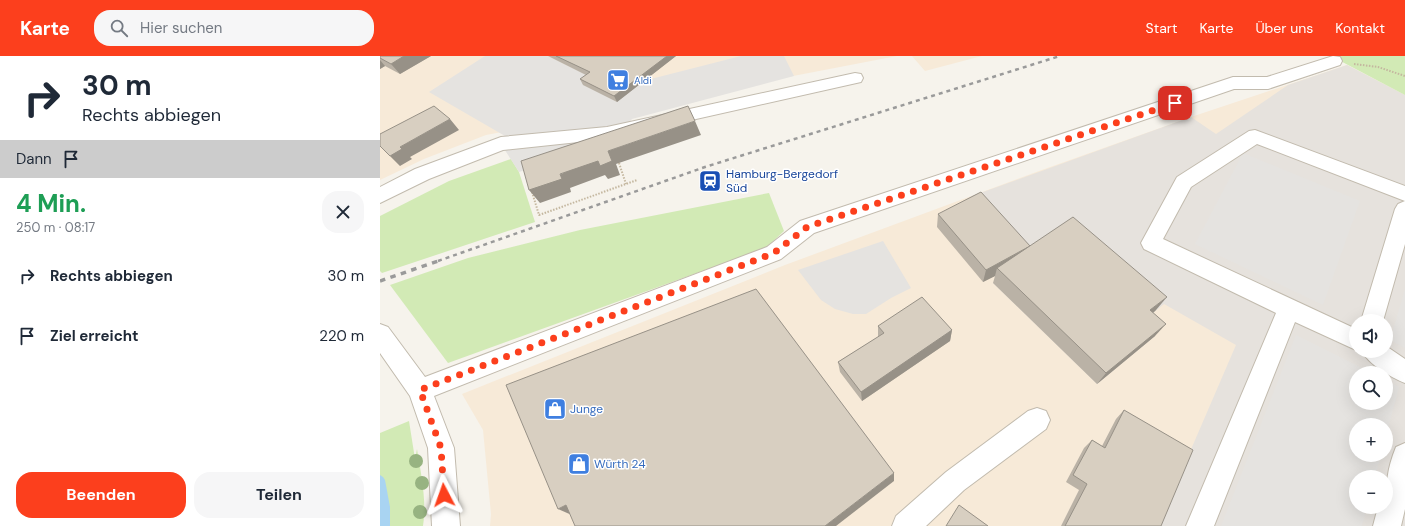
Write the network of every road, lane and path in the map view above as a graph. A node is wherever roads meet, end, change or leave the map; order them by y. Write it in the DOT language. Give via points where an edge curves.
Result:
graph roads {
  1 [pos="1334,61"];
  2 [pos="1405,76"];
  3 [pos="855,78"];
  4 [pos="619,163"];
  5 [pos="637,180"];
  6 [pos="626,184"];
  7 [pos="530,185"];
  8 [pos="1405,194"];
  9 [pos="380,196"];
  10 [pos="1405,209"];
  11 [pos="1397,268"];
  12 [pos="1289,309"];
  13 [pos="1375,314"];
  14 [pos="380,334"];
  15 [pos="1349,337"];
  16 [pos="1384,358"];
  17 [pos="1405,372"];
  18 [pos="420,390"];
  19 [pos="1037,420"];
  20 [pos="1405,456"];
  21 [pos="446,526"];
  22 [pos="906,526"];
  23 [pos="1200,526"];
  24 [pos="1387,526"];
  1 -- 2 [label="path" via="1378,67"];
  1 -- 18 [label="street" via="1268,83 1233,83 807,227 774,253"];
  3 -- 9 [label="street" via="608,133 501,144 422,174"];
  4 -- 6 [label="path"];
  5 -- 6 [label="path"];
  6 -- 7 [label="path" via="539,215"];
  8 -- 12 [label="street" via="1255,136 1184,182 1151,243"];
  10 -- 11 [label="street"];
  11 -- 13 [label="street"];
  12 -- 15 [label="street"];
  12 -- 23 [label="street"];
  14 -- 18 [label="street"];
  16 -- 17 [label="street"];
  18 -- 21 [label="street" via="441,448"];
  19 -- 22 [label="street" via="956,481"];
  20 -- 24 [label="street"];
}
